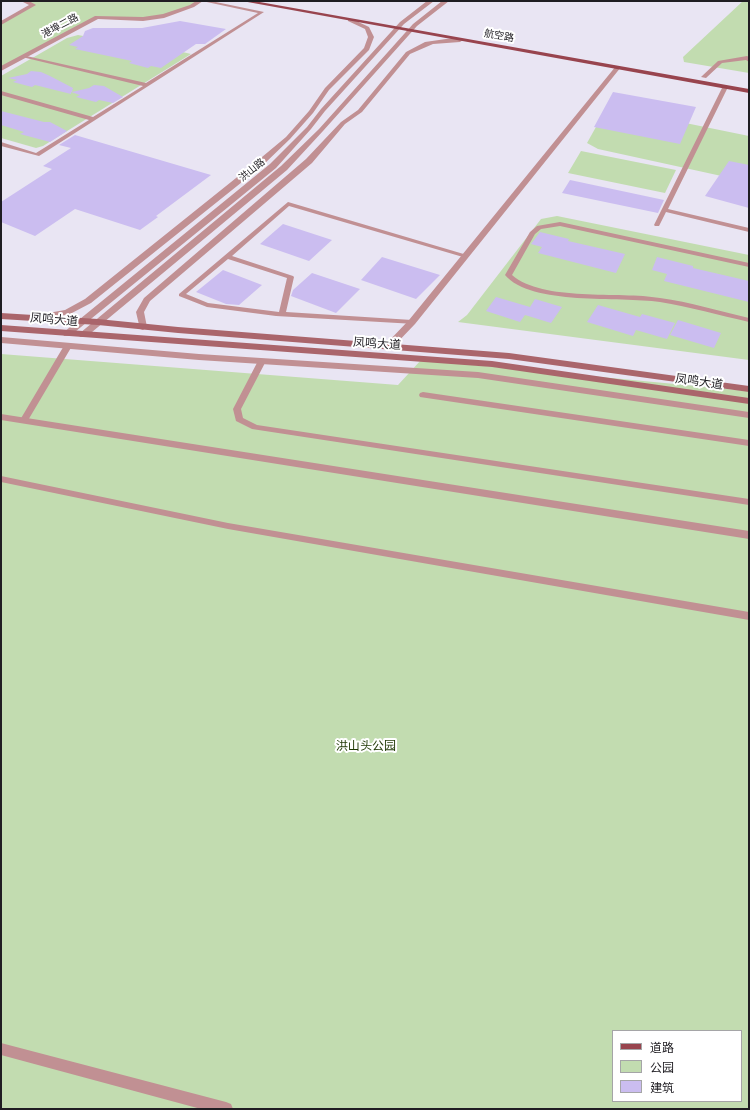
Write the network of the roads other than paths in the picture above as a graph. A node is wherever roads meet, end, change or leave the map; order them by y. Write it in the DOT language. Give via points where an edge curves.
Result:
graph roads {
  1 [pos="24,1"];
  2 [pos="200,1"];
  3 [pos="204,1"];
  4 [pos="245,1"];
  5 [pos="279,1"];
  6 [pos="431,1"];
  7 [pos="446,1"];
  8 [pos="350,20"];
  9 [pos="1,23"];
  10 [pos="400,26"];
  11 [pos="413,28"];
  12 [pos="460,40"];
  13 [pos="24,56"];
  14 [pos="748,57"];
  15 [pos="618,67"];
  16 [pos="1,69"];
  17 [pos="704,77"];
  18 [pos="147,85"];
  19 [pos="749,85"];
  20 [pos="725,87"];
  21 [pos="749,91"];
  22 [pos="1,93"];
  23 [pos="93,119"];
  24 [pos="1,144"];
  25 [pos="665,210"];
  26 [pos="657,225"];
  27 [pos="749,230"];
  28 [pos="465,256"];
  29 [pos="227,257"];
  30 [pos="749,265"];
  31 [pos="282,314"];
  32 [pos="1,316"];
  33 [pos="34,318"];
  34 [pos="749,320"];
  35 [pos="81,321"];
  36 [pos="98,322"];
  37 [pos="412,322"];
  38 [pos="143,327"];
  39 [pos="1,328"];
  40 [pos="67,334"];
  41 [pos="83,335"];
  42 [pos="1,340"];
  43 [pos="68,346"];
  44 [pos="389,346"];
  45 [pos="262,361"];
  46 [pos="749,389"];
  47 [pos="423,396"];
  48 [pos="749,401"];
  49 [pos="749,414"];
  50 [pos="1,416"];
  51 [pos="24,420"];
  52 [pos="749,443"];
  53 [pos="1,479"];
  54 [pos="749,502"];
  55 [pos="749,535"];
  56 [pos="749,616"];
  57 [pos="1,1049"];
  58 [pos="226,1109"];
  1 -- 9 [label="street" via="33,5"];
  2 -- 13 [label="street, 港埠二路" via="164,16 136,19 97,17"];
  3 -- 18 [label="lane" via="262,12"];
  4 -- 8 [label="main road, 航空路"];
  5 -- 10 [label="main road, 航空路"];
  6 -- 10 [label="street, 洪山路"];
  7 -- 11 [label="street, 洪山路"];
  8 -- 10 [label="main road, 航空路"];
  8 -- 33 [label="street" via="367,28 371,37 367,49 327,89 288,138 88,302 67,312"];
  10 -- 11 [label="main road, 航空路"];
  10 -- 35 [label="street, 洪山路" via="273,166"];
  11 -- 12 [label="main road, 航空路"];
  11 -- 17 [label="main road, 航空路"];
  11 -- 36 [label="street, 洪山路" via="284,168"];
  12 -- 15 [label="main road, 航空路"];
  12 -- 38 [label="street" via="433,41 408,53 360,111 343,122 309,161 147,300 140,312"];
  13 -- 16 [label="street, 港埠二路"];
  13 -- 18 [label="lane"];
  14 -- 17 [label="lane" via="720,62"];
  15 -- 20 [label="main road, 航空路"];
  15 -- 28 [label="street"];
  17 -- 19 [label="main road, 航空路"];
  18 -- 23 [label="lane"];
  20 -- 21 [label="main road, 航空路"];
  20 -- 25 [label="lane"];
  22 -- 23 [label="lane"];
  23 -- 24 [label="lane" via="37,155"];
  25 -- 26 [label="lane"];
  25 -- 27 [label="lane"];
  28 -- 29 [label="lane" via="288,204"];
  28 -- 37 [label="street"];
  29 -- 31 [label="lane" via="291,277"];
  29 -- 31 [label="lane" via="181,295 207,305"];
  30 -- 34 [label="lane" via="560,224 539,227 532,233 508,275 511,281 521,286 549,293 646,298"];
  31 -- 37 [label="lane"];
  32 -- 33 [label="main road, 凤鸣大道"];
  33 -- 35 [label="main road, 凤鸣大道"];
  35 -- 36 [label="main road, 凤鸣大道"];
  35 -- 40 [label="street, 洪山路"];
  36 -- 38 [label="main road, 凤鸣大道"];
  36 -- 41 [label="street, 洪山路"];
  37 -- 44 [label="street"];
  38 -- 44 [label="main road, 凤鸣大道"];
  39 -- 40 [label="main road, 凤鸣大道"];
  40 -- 41 [label="main road, 凤鸣大道"];
  41 -- 48 [label="main road, 凤鸣大道" via="492,364"];
  42 -- 43 [label="street"];
  43 -- 45 [label="street"];
  43 -- 51 [label="lane"];
  44 -- 46 [label="main road, 凤鸣大道" via="509,356"];
  45 -- 49 [label="street" via="478,375"];
  45 -- 54 [label="lane" via="237,409 239,419 255,427"];
  47 -- 52 [label="lane"];
  50 -- 51 [label="street"];
  51 -- 55 [label="street"];
  53 -- 56 [label="lane" via="228,526"];
  57 -- 58 [label="lane"];
}
